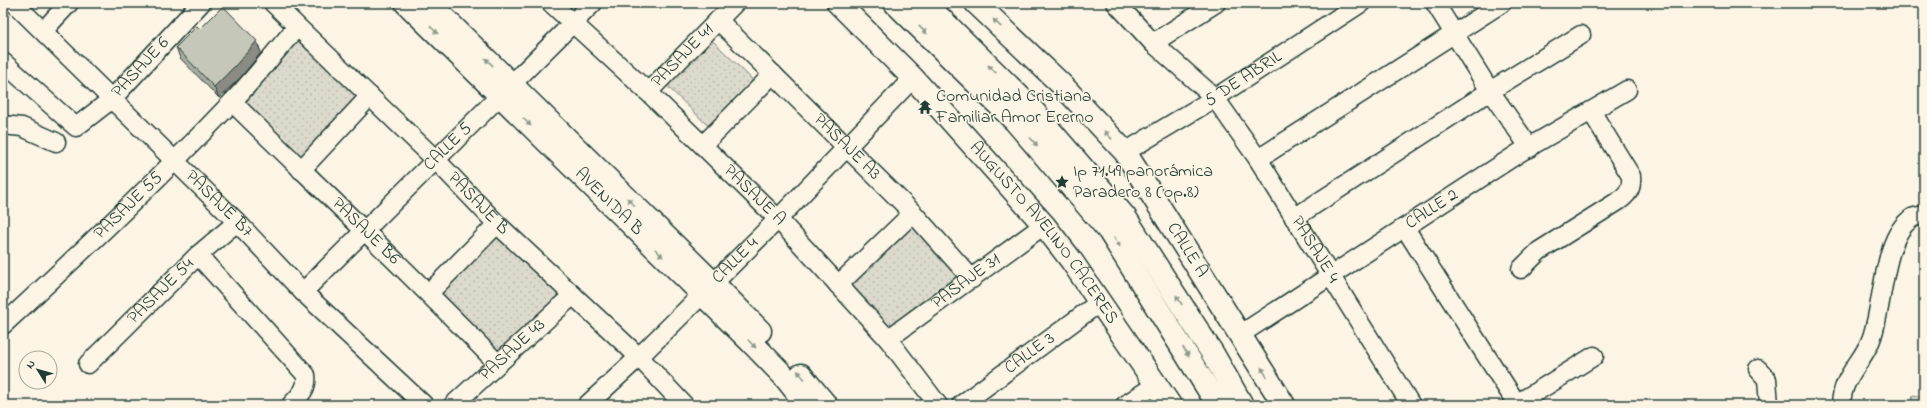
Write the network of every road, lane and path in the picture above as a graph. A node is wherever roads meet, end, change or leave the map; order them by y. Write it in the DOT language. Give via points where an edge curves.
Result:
graph roads {
  1 [pos="14,3"];
  2 [pos="68,3"];
  3 [pos="201,3"];
  4 [pos="273,3"];
  5 [pos="406,3"];
  6 [pos="429,3"];
  7 [pos="551,3"];
  8 [pos="592,3"];
  9 [pos="735,3"];
  10 [pos="838,3"];
  11 [pos="895,3"];
  12 [pos="924,3"];
  13 [pos="976,3"];
  14 [pos="1116,3"];
  15 [pos="1216,3"];
  16 [pos="1361,3"];
  17 [pos="1435,3"];
  18 [pos="1502,3"];
  19 [pos="718,20"];
  20 [pos="572,24"];
  21 [pos="297,27"];
  22 [pos="44,30"];
  23 [pos="1455,35"];
  24 [pos="1581,35"];
  25 [pos="1153,43"];
  26 [pos="3,62"];
  27 [pos="773,74"];
  28 [pos="913,78"];
  29 [pos="506,90"];
  30 [pos="1627,90"];
  31 [pos="1490,91"];
  32 [pos="648,92"];
  33 [pos="370,96"];
  34 [pos="1215,98"];
  35 [pos="112,99"];
  36 [pos="232,102"];
  37 [pos="1591,111"];
  38 [pos="3,125"];
  39 [pos="56,142"];
  40 [pos="703,145"];
  41 [pos="846,146"];
  42 [pos="1530,148"];
  43 [pos="1125,152"];
  44 [pos="1258,159"];
  45 [pos="175,160"];
  46 [pos="436,160"];
  47 [pos="301,170"];
  48 [pos="913,213"];
  49 [pos="1924,215"];
  50 [pos="1294,218"];
  51 [pos="778,219"];
  52 [pos="237,222"];
  53 [pos="497,224"];
  54 [pos="1044,225"];
  55 [pos="1405,228"];
  56 [pos="364,232"];
  57 [pos="198,255"];
  58 [pos="1521,269"];
  59 [pos="1331,276"];
  60 [pos="972,279"];
  61 [pos="838,285"];
  62 [pos="707,289"];
  63 [pos="303,292"];
  64 [pos="429,293"];
  65 [pos="573,295"];
  66 [pos="1100,302"];
  67 [pos="3,325"];
  68 [pos="1241,334"];
  69 [pos="888,339"];
  70 [pos="1594,356"];
  71 [pos="639,357"];
  72 [pos="498,363"];
  73 [pos="88,364"];
  74 [pos="1758,368"];
  75 [pos="1157,384"];
  76 [pos="1516,404"];
  77 [pos="291,405"];
  78 [pos="424,405"];
  79 [pos="453,405"];
  80 [pos="587,405"];
  81 [pos="684,405"];
  82 [pos="806,405"];
  83 [pos="826,405"];
  84 [pos="938,405"];
  85 [pos="961,405"];
  86 [pos="1125,405"];
  87 [pos="1170,405"];
  88 [pos="1218,405"];
  89 [pos="1242,405"];
  90 [pos="1284,405"];
  91 [pos="1411,405"];
  92 [pos="1768,405"];
  93 [pos="1841,405"];
  1 -- 22 [label="street, PASAJE B7"];
  2 -- 22 [label="street"];
  3 -- 35 [label="street, PASAJE 6"];
  4 -- 21 [label="street, PASAJE B"];
  5 -- 29 [label="main road, AVENIDA B, one-way"];
  29 -- 6 [label="main road, AVENIDA B, one-way"];
  7 -- 20 [label="street, PASAJE A"];
  8 -- 20 [label="street, CALLE 5"];
  9 -- 19 [label="street, PASAJE 41"];
  10 -- 28 [label="main road, AUGUSTO AVELINO CÁCERES"];
  11 -- 88 [label="main road, one-way" via="1015,121 1110,231"];
  89 -- 12 [label="main road, one-way" via="1214,354 1125,217 1029,106"];
  43 -- 13 [label="main road, CALLE A, one-way" via="1062,86"];
  14 -- 25 [label="street, PASAJE 4"];
  15 -- 25 [label="street"];
  16 -- 34 [label="street, 5 DE ABRIL"];
  17 -- 23 [label="street"];
  18 -- 23 [label="street"];
  19 -- 27 [label="street, PASAJE A3"];
  19 -- 32 [label="street, PASAJE 41"];
  20 -- 29 [label="street, CALLE 5"];
  20 -- 32 [label="street, PASAJE A"];
  21 -- 33 [label="street, PASAJE B"];
  21 -- 36 [label="street, PASAJE 55"];
  22 -- 35 [label="street, PASAJE B7"];
  23 -- 31 [label="street"];
  23 -- 44 [label="street"];
  24 -- 31 [label="street"];
  25 -- 34 [label="street, PASAJE 4"];
  26 -- 35 [label="street, PASAJE 6" via="76,127"];
  27 -- 40 [label="street"];
  27 -- 41 [label="street, PASAJE A3"];
  28 -- 41 [label="street, CALLE 4"];
  28 -- 54 [label="main road, AUGUSTO AVELINO CÁCERES"];
  29 -- 46 [label="street, CALLE 5"];
  29 -- 62 [label="main road, AVENIDA B"];
  30 -- 37 [label="street, CALLE 2"];
  31 -- 42 [label="street"];
  31 -- 50 [label="street"];
  32 -- 40 [label="street, PASAJE A"];
  33 -- 46 [label="street, PASAJE B"];
  33 -- 47 [label="street"];
  34 -- 43 [label="street, 5 DE ABRIL"];
  34 -- 44 [label="street, PASAJE 4"];
  35 -- 45 [label="street, PASAJE B7"];
  36 -- 45 [label="street, PASAJE 55"];
  36 -- 47 [label="street, PASAJE B6"];
  37 -- 42 [label="street, CALLE 2"];
  37 -- 58 [label="street" via="1631,176 1632,185 1628,193 1539,251"];
  38 -- 39 [label="street" via="22,127"];
  40 -- 51 [label="street, PASAJE A"];
  41 -- 48 [label="street, PASAJE A3"];
  41 -- 51 [label="street, CALLE 4"];
  42 -- 55 [label="street, CALLE 2"];
  43 -- 68 [label="main road, CALLE A"];
  44 -- 50 [label="street, PASAJE 4"];
  45 -- 52 [label="street, PASAJE B7"];
  45 -- 67 [label="street, PASAJE 55"];
  46 -- 53 [label="street, PASAJE B"];
  46 -- 56 [label="street, CALLE 5"];
  47 -- 56 [label="street, PASAJE B6"];
  48 -- 60 [label="street, PASAJE A3"];
  48 -- 61 [label="street"];
  49 -- 93 [label="street" via="1913,218 1906,224 1893,245 1871,341 1848,376"];
  50 -- 59 [label="street, PASAJE 4"];
  51 -- 61 [label="street, PASAJE A"];
  51 -- 62 [label="street, CALLE 4"];
  52 -- 57 [label="street, PASAJE 54"];
  52 -- 63 [label="street, PASAJE B7"];
  53 -- 64 [label="street"];
  53 -- 65 [label="street, PASAJE B"];
  54 -- 60 [label="street, PASAJE 31"];
  54 -- 66 [label="main road, AUGUSTO AVELINO CÁCERES"];
  55 -- 59 [label="street, CALLE 2"];
  55 -- 76 [label="street"];
  56 -- 63 [label="street, CALLE 5"];
  56 -- 64 [label="street, PASAJE B6"];
  57 -- 73 [label="street, PASAJE 54"];
  57 -- 77 [label="street" via="306,375 305,389"];
  59 -- 68 [label="street, CALLE 2"];
  59 -- 91 [label="street, PASAJE 4"];
  60 -- 69 [label="street, PASAJE 31"];
  61 -- 69 [label="street, PASAJE A"];
  62 -- 71 [label="street, CALLE 4"];
  62 -- 82 [label="main road, AVENIDA B, one-way"];
  83 -- 62 [label="main road, AVENIDA B, one-way" via="800,373"];
  63 -- 78 [label="street, PASAJE B7"];
  64 -- 72 [label="street, PASAJE B6"];
  65 -- 71 [label="street, PASAJE B"];
  65 -- 72 [label="street, PASAJE 43"];
  66 -- 75 [label="main road, AUGUSTO AVELINO CÁCERES"];
  66 -- 85 [label="street, CALLE 3"];
  90 -- 68 [label="main road, CALLE A, one-way"];
  69 -- 84 [label="street, PASAJE A"];
  70 -- 76 [label="street"];
  71 -- 80 [label="street, CALLE 4"];
  71 -- 81 [label="street, PASAJE B"];
  72 -- 79 [label="street, PASAJE 43"];
  74 -- 92 [label="street" via="1766,379"];
  75 -- 86 [label="street"];
  75 -- 87 [label="main road, AUGUSTO AVELINO CÁCERES"];
}
